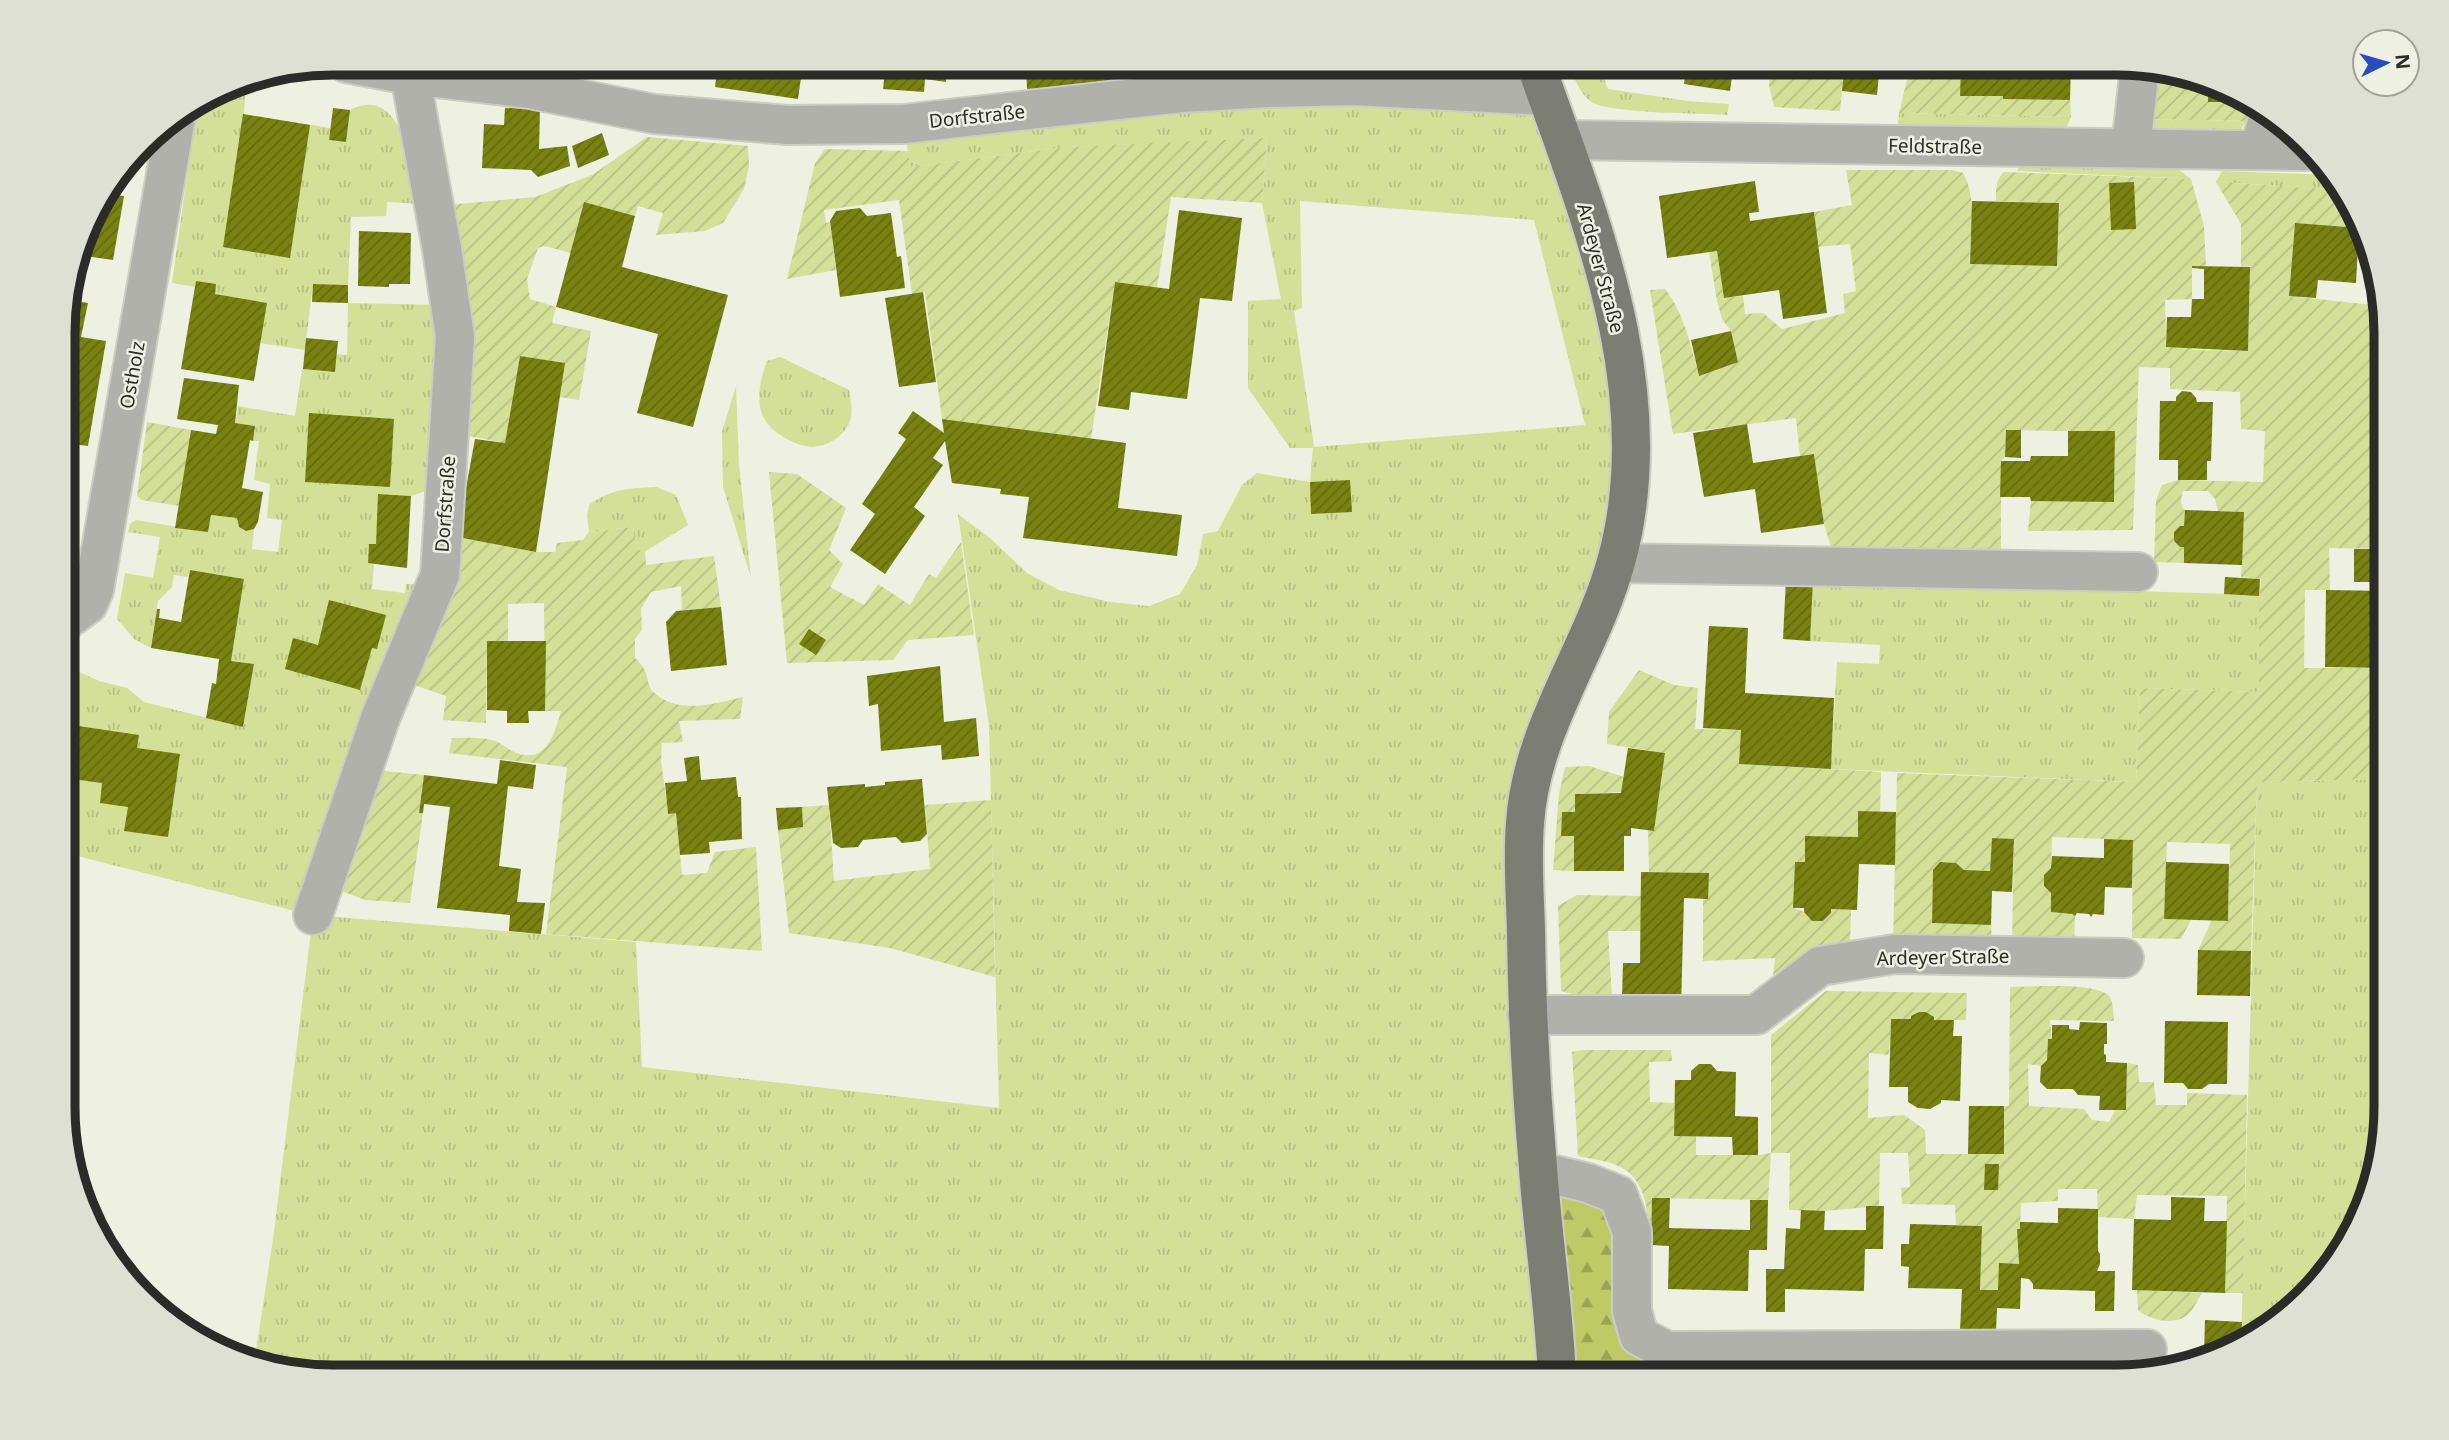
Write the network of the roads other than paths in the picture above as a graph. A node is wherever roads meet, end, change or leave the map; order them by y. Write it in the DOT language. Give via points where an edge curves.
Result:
graph roads {
  1 [pos="410,75"];
  2 [pos="2139,76"];
  3 [pos="1541,80"];
  4 [pos="174,131"];
  5 [pos="2264,133"];
  6 [pos="1564,140"];
  7 [pos="2292,145"];
  8 [pos="2131,148"];
  9 [pos="1616,563"];
  10 [pos="2138,572"];
  11 [pos="75,614"];
  12 [pos="313,915"];
  13 [pos="2124,958"];
  14 [pos="1527,1015"];
  15 [pos="1538,1171"];
  16 [pos="2147,1349"];
  17 [pos="1556,1365"];
  1 -- 3 [label="street, Dorfstraße" via="530,89 654,114 788,125 904,124 1181,93"];
  1 -- 12 [label="street, Dorfstraße" via="455,337 440,575 381,716"];
  2 -- 8 [label="street"];
  3 -- 6 [label="main road, Ardeyer Straße"];
  4 -- 11 [label="street, Ostholz" via="94,590 88,604"];
  5 -- 7 [label="street, Feldstraße"];
  5 -- 8 [label="street, Feldstraße"];
  6 -- 8 [label="street, Feldstraße"];
  6 -- 9 [label="main road, Ardeyer Straße" via="1616,313 1631,410 1629,492"];
  9 -- 10 [label="street"];
  9 -- 14 [label="main road, Ardeyer Straße" via="1539,748 1526,805"];
  13 -- 14 [label="street, Ardeyer Straße" via="1895,954 1821,966 1756,1016"];
  14 -- 15 [label="main road, Ardeyer Straße"];
  15 -- 16 [label="street" via="1618,1195 1632,1232 1632,1311 1639,1336 1667,1351"];
  15 -- 17 [label="main road, Ardeyer Straße"];
}
